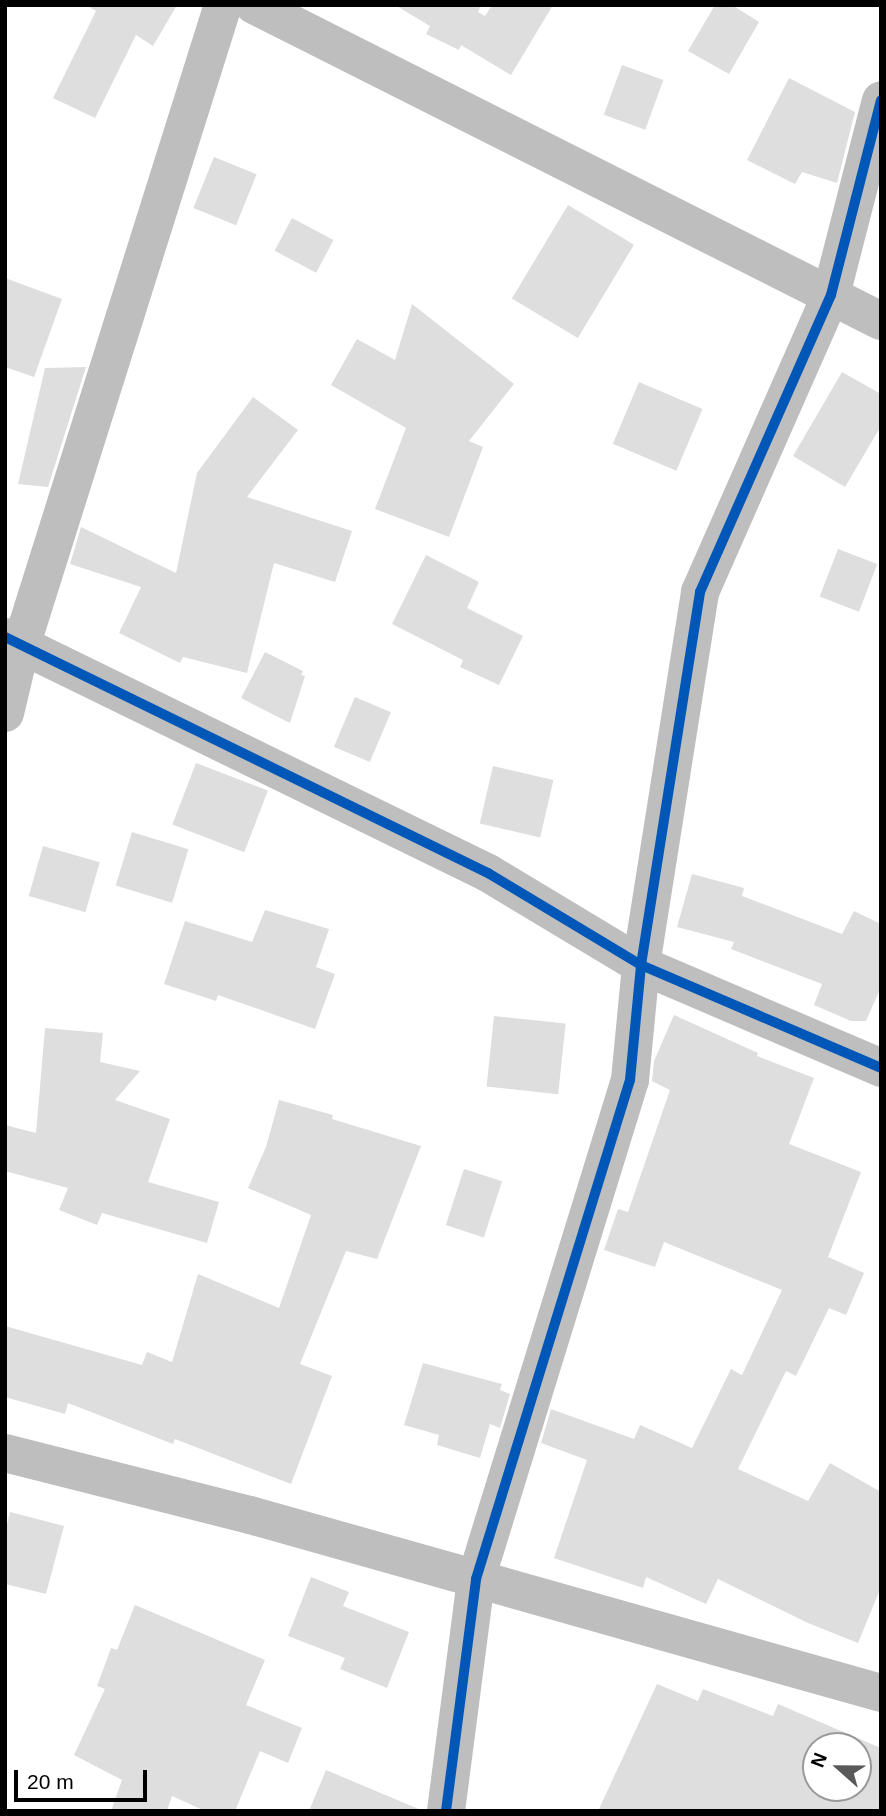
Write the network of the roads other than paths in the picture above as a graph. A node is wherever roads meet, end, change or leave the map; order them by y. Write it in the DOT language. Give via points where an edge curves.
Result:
graph roads {
  1 [pos="223,5"];
  2 [pos="254,5"];
  3 [pos="881,100"];
  4 [pos="831,295"];
  5 [pos="881,321"];
  6 [pos="13,641"];
  7 [pos="5,713"];
  8 [pos="641,965"];
  9 [pos="881,1068"];
  10 [pos="5,1453"];
  11 [pos="476,1579"];
  12 [pos="881,1693"];
  13 [pos="446,1811"];
  1 -- 6 [label="street"];
  2 -- 4 [label="street"];
  3 -- 4 [label="street"];
  4 -- 5 [label="street"];
  4 -- 8 [label="street" via="700,592"];
  6 -- 7 [label="street"];
  6 -- 8 [label="street" via="488,873"];
  8 -- 9 [label="street"];
  8 -- 11 [label="street" via="630,1080"];
  10 -- 11 [label="street"];
  11 -- 12 [label="street"];
  11 -- 13 [label="street"];
}
